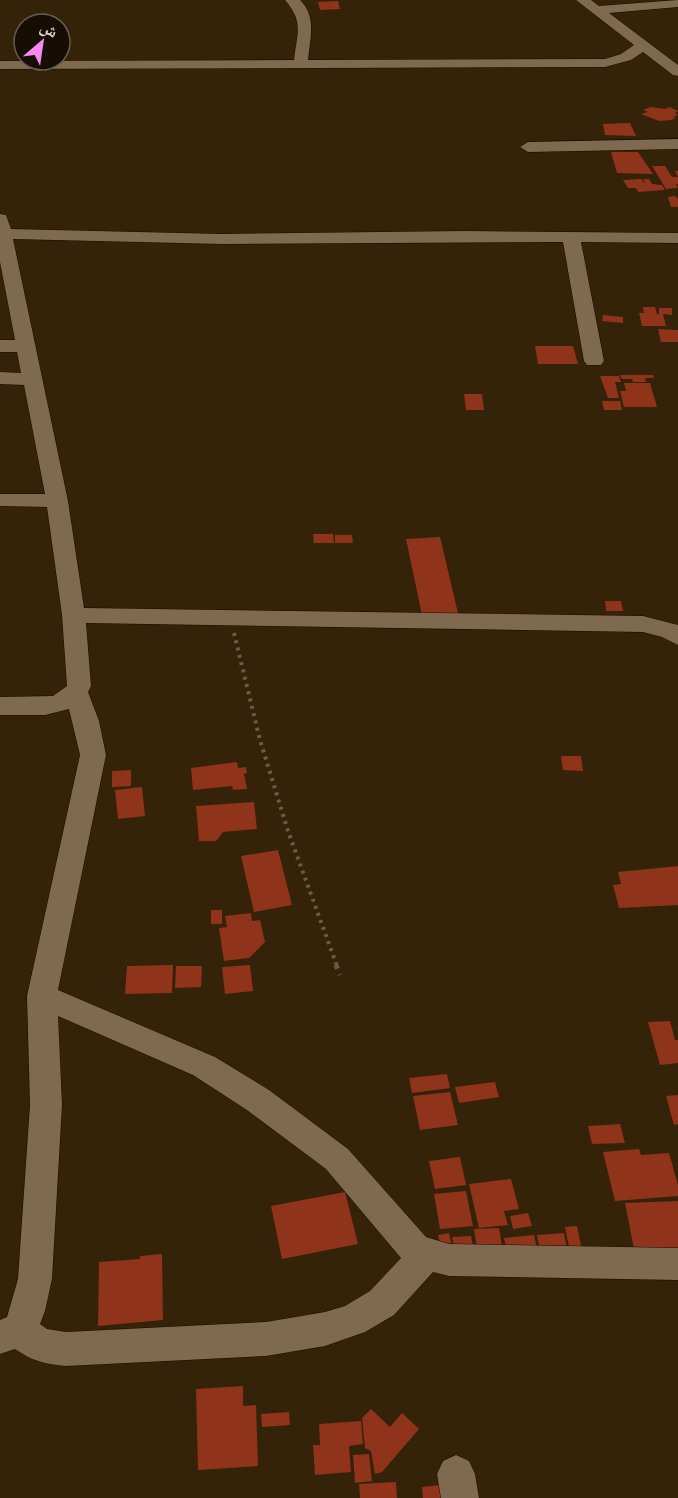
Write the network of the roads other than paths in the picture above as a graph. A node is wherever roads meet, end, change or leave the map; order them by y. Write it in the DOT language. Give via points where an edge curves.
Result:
graph roads {
  1 [pos="292,0"];
  2 [pos="583,0"];
  3 [pos="678,3"];
  4 [pos="596,10"];
  5 [pos="642,44"];
  6 [pos="605,63"];
  7 [pos="301,64"];
  8 [pos="0,65"];
  9 [pos="631,68"];
  10 [pos="652,72"];
  11 [pos="678,72"];
  12 [pos="678,78"];
  13 [pos="678,144"];
  14 [pos="528,147"];
  15 [pos="1,226"];
  16 [pos="571,237"];
  17 [pos="678,238"];
  18 [pos="0,346"];
  19 [pos="24,346"];
  20 [pos="594,361"];
  21 [pos="0,378"];
  22 [pos="31,379"];
  23 [pos="0,500"];
  24 [pos="57,501"];
  25 [pos="74,615"];
  26 [pos="678,637"];
  27 [pos="76,693"];
  28 [pos="0,706"];
  29 [pos="42,996"];
  30 [pos="427,1255"];
  31 [pos="678,1264"];
  32 [pos="9,1333"];
  1 -- 7 [label="street" via="299,4 305,17"];
  2 -- 4 [label="street"];
  3 -- 4 [label="street"];
  4 -- 5 [label="street"];
  5 -- 6 [label="street" via="627,58"];
  5 -- 11 [label="street"];
  6 -- 7 [label="street"];
  6 -- 9 [label="street"];
  7 -- 8 [label="street"];
  10 -- 12 [label="street"];
  13 -- 14 [label="street"];
  15 -- 16 [label="street" via="222,239"];
  15 -- 19 [label="street"];
  16 -- 17 [label="street"];
  16 -- 20 [label="street"];
  18 -- 19 [label="street"];
  19 -- 22 [label="street"];
  21 -- 22 [label="street"];
  22 -- 24 [label="street"];
  23 -- 24 [label="street"];
  24 -- 25 [label="street"];
  25 -- 26 [label="street" via="643,624"];
  25 -- 27 [label="street" via="79,686"];
  27 -- 28 [label="street" via="61,704"];
  27 -- 29 [label="street" via="93,755"];
  29 -- 30 [label="street" via="204,1066 258,1100 337,1159 414,1248"];
  29 -- 32 [label="street" via="46,1104 35,1279 28,1311"];
  30 -- 31 [label="street" via="449,1260"];
  30 -- 32 [label="street" via="382,1303 353,1320 325,1329 266,1339 66,1349 40,1346"];
}
